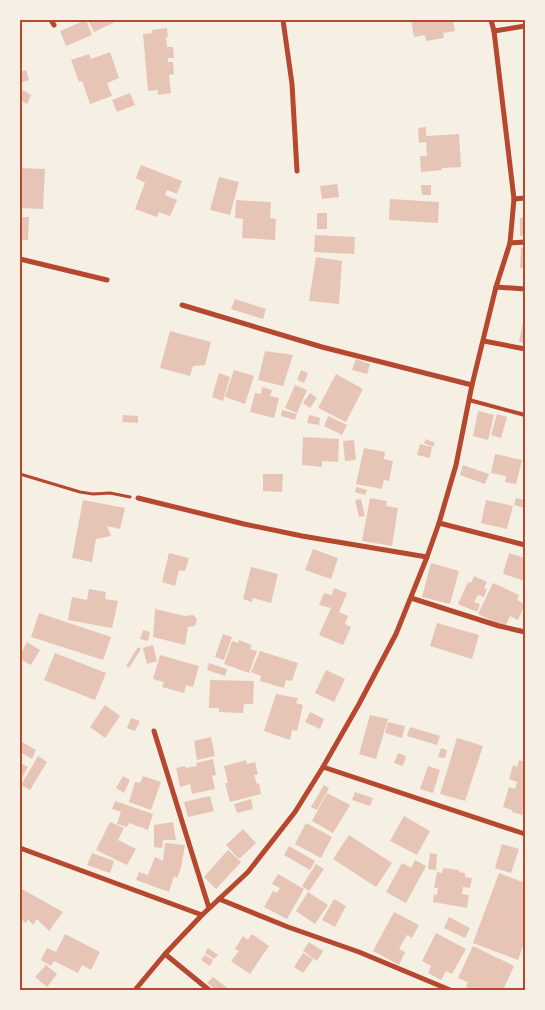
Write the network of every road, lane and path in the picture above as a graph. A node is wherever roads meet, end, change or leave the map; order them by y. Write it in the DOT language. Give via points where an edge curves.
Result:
graph roads {
  1 [pos="283,20"];
  2 [pos="491,20"];
  3 [pos="525,26"];
  4 [pos="494,31"];
  5 [pos="297,171"];
  6 [pos="525,198"];
  7 [pos="514,199"];
  8 [pos="525,242"];
  9 [pos="510,243"];
  10 [pos="20,259"];
  11 [pos="107,280"];
  12 [pos="496,288"];
  13 [pos="525,289"];
  14 [pos="182,305"];
  15 [pos="484,341"];
  16 [pos="525,349"];
  17 [pos="472,385"];
  18 [pos="469,400"];
  19 [pos="525,415"];
  20 [pos="20,474"];
  21 [pos="138,498"];
  22 [pos="439,523"];
  23 [pos="525,544"];
  24 [pos="426,557"];
  25 [pos="411,598"];
  26 [pos="525,632"];
  27 [pos="154,731"];
  28 [pos="323,767"];
  29 [pos="525,834"];
  30 [pos="20,848"];
  31 [pos="219,900"];
  32 [pos="209,908"];
  33 [pos="202,915"];
  34 [pos="165,954"];
  35 [pos="447,989"];
  36 [pos="135,990"];
  37 [pos="208,990"];
  1 -- 5 [label="street" via="292,84"];
  2 -- 4 [label="street"];
  3 -- 4 [label="street"];
  4 -- 7 [label="street"];
  6 -- 7 [label="street"];
  7 -- 9 [label="street"];
  8 -- 9 [label="street"];
  9 -- 12 [label="street"];
  10 -- 11 [label="street"];
  12 -- 13 [label="street"];
  12 -- 15 [label="street"];
  14 -- 17 [label="street" via="330,349"];
  15 -- 16 [label="street"];
  15 -- 17 [label="street"];
  17 -- 18 [label="street"];
  18 -- 19 [label="lane"];
  18 -- 22 [label="street" via="456,464"];
  20 -- 21 [label="path" via="80,492"];
  21 -- 24 [label="street" via="302,536"];
  22 -- 23 [label="street"];
  22 -- 24 [label="street"];
  24 -- 25 [label="street"];
  25 -- 26 [label="street"];
  25 -- 28 [label="street" via="396,634"];
  27 -- 32 [label="street"];
  28 -- 29 [label="street"];
  28 -- 31 [label="street" via="295,812 248,872"];
  30 -- 33 [label="street"];
  31 -- 32 [label="street"];
  31 -- 35 [label="street"];
  32 -- 33 [label="street"];
  33 -- 34 [label="street"];
  34 -- 36 [label="street"];
  34 -- 37 [label="street"];
}
